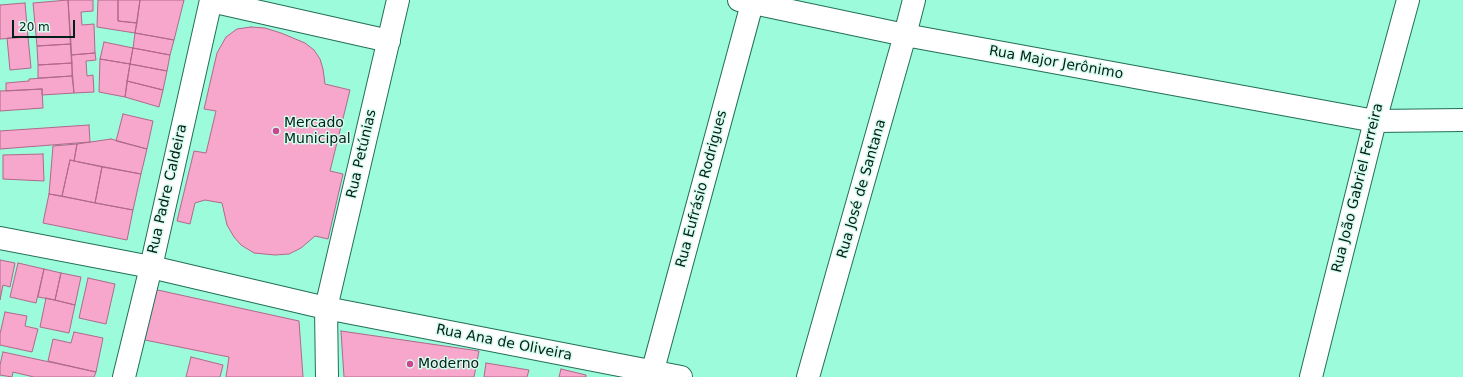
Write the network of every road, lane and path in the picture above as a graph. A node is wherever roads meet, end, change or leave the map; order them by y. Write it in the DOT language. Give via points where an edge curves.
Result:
graph roads {
  1 [pos="398,0"];
  2 [pos="914,0"];
  3 [pos="1408,0"];
  4 [pos="211,1"];
  5 [pos="748,1"];
  6 [pos="905,36"];
  7 [pos="389,41"];
  8 [pos="1463,120"];
  9 [pos="1375,121"];
  10 [pos="0,238"];
  11 [pos="151,266"];
  12 [pos="326,308"];
  13 [pos="651,374"];
  14 [pos="124,377"];
  15 [pos="327,377"];
  16 [pos="681,377"];
  17 [pos="808,377"];
  18 [pos="1311,377"];
  1 -- 7 [label="street, Rua Petúnias"];
  2 -- 6 [label="street, Rua José de Santana"];
  3 -- 9 [label="street, Rua João Gabriel Ferreira"];
  4 -- 7 [label="street"];
  4 -- 11 [label="street, Rua Padre Caldeira"];
  5 -- 6 [label="street, Rua Major Jerônimo"];
  5 -- 13 [label="street, Rua Eufrásio Rodrigues"];
  6 -- 9 [label="street, Rua Major Jerônimo"];
  6 -- 17 [label="street, Rua José de Santana"];
  7 -- 12 [label="street, Rua Petúnias"];
  8 -- 9 [label="street, Rua Major Jerônimo"];
  9 -- 18 [label="street, Rua João Gabriel Ferreira"];
  10 -- 11 [label="street, Rua Ana de Oliveira"];
  11 -- 12 [label="street, Rua Ana de Oliveira"];
  11 -- 14 [label="street, Rua Padre Caldeira"];
  12 -- 13 [label="street, Rua Ana de Oliveira"];
  12 -- 15 [label="street, Rua Petúnias"];
  13 -- 16 [label="street, Rua Ana de Oliveira"];
}
